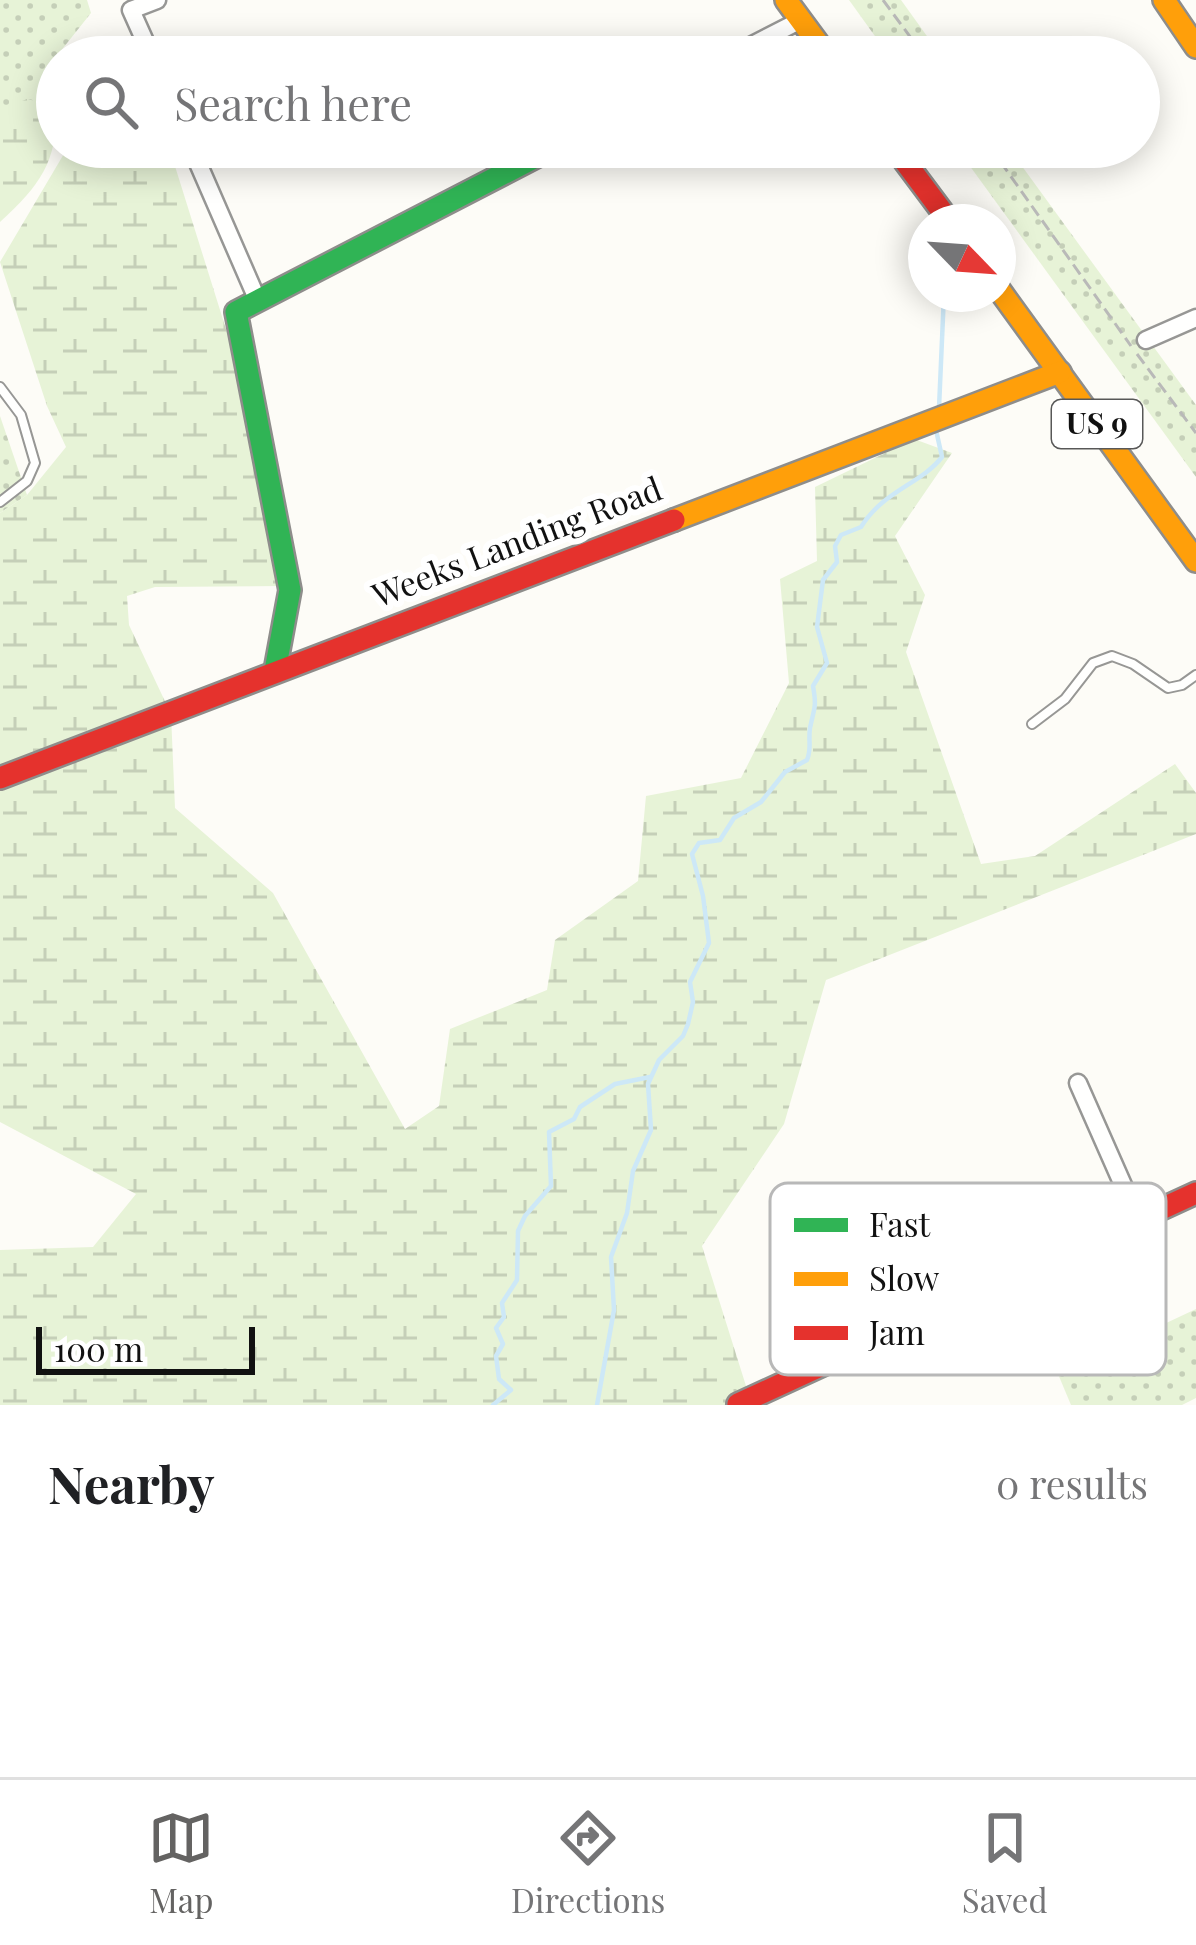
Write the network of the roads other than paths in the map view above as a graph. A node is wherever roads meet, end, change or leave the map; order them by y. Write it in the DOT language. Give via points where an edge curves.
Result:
graph roads {
  1 [pos="157,0"];
  2 [pos="786,0"];
  3 [pos="1179,8"];
  4 [pos="801,20"];
  5 [pos="143,36"];
  6 [pos="770,36"];
  7 [pos="813,36"];
  8 [pos="1196,46"];
  9 [pos="200,168"];
  10 [pos="514,168"];
  11 [pos="910,168"];
  12 [pos="937,204"];
  13 [pos="258,301"];
  14 [pos="1016,312"];
  15 [pos="1196,318"];
  16 [pos="1146,340"];
  17 [pos="1060,372"];
  18 [pos="0,387"];
  19 [pos="0,502"];
  20 [pos="1196,561"];
  21 [pos="275,671"];
  22 [pos="1196,675"];
  23 [pos="1032,724"];
  24 [pos="0,778"];
  25 [pos="1078,1083"];
  26 [pos="1122,1183"];
  27 [pos="1196,1193"];
  28 [pos="1166,1206"];
  29 [pos="801,1375"];
  30 [pos="738,1404"];
  1 -- 5 [label="street" via="131,10"];
  2 -- 4 [label="street"];
  3 -- 8 [label="street"];
  4 -- 6 [label="street"];
  4 -- 7 [label="street"];
  9 -- 13 [label="street"];
  10 -- 13 [label="street"];
  11 -- 12 [label="street"];
  13 -- 21 [label="street" via="236,312 290,590"];
  14 -- 17 [label="street, US 9"];
  15 -- 16 [label="street"];
  17 -- 20 [label="street, US 9"];
  17 -- 21 [label="street, Weeks Landing Road"];
  18 -- 19 [label="lane" via="21,415 35,464"];
  21 -- 24 [label="street, Weeks Landing Road"];
  22 -- 23 [label="lane" via="1168,688 1112,656 1093,663"];
  25 -- 26 [label="street"];
  27 -- 28 [label="street"];
  29 -- 30 [label="street"];
}
